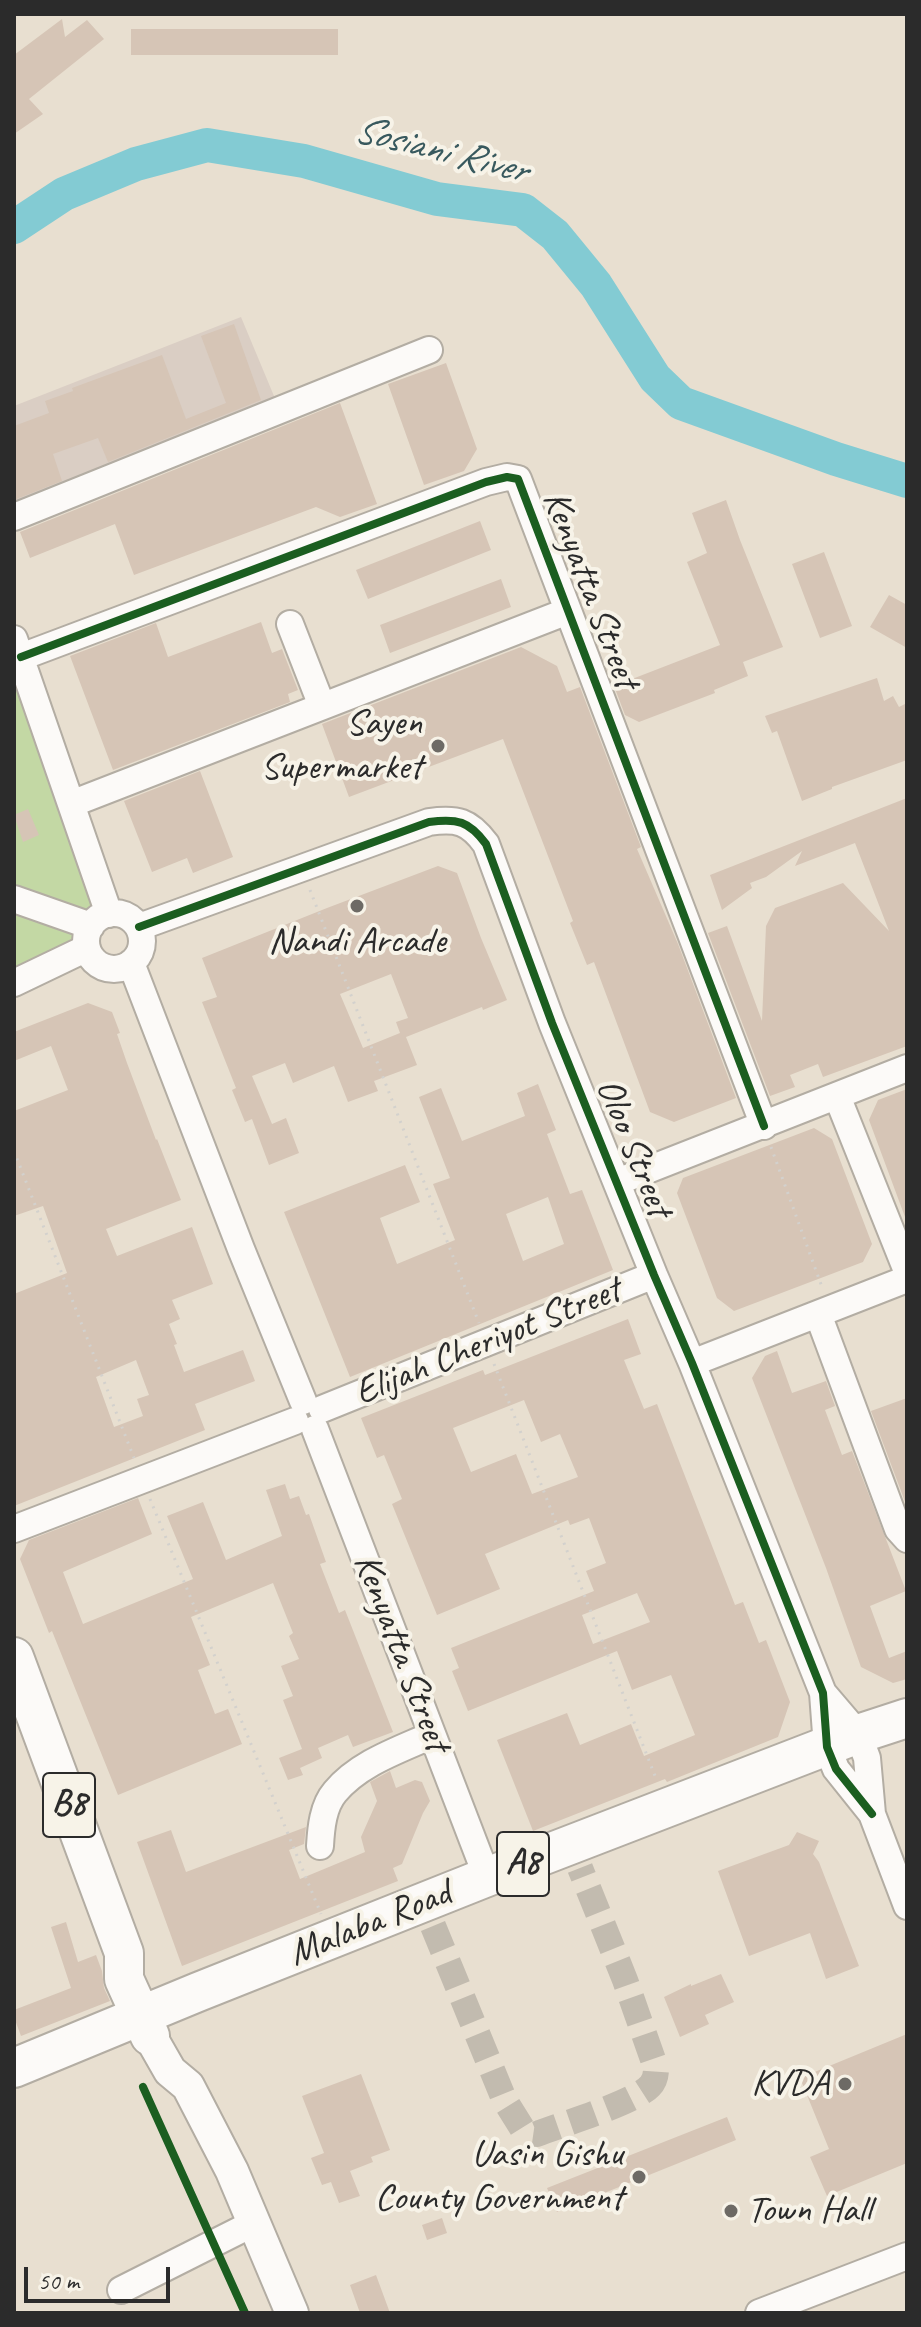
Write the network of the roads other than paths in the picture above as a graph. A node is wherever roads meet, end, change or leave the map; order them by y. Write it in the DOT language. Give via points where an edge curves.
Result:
graph roads {
  1 [pos="429,350"];
  2 [pos="14,517"];
  3 [pos="568,611"];
  4 [pos="290,624"];
  5 [pos="17,648"];
  6 [pos="322,706"];
  7 [pos="71,804"];
  8 [pos="14,899"];
  9 [pos="139,927"];
  10 [pos="96,929"];
  11 [pos="131,963"];
  12 [pos="14,983"];
  13 [pos="907,1068"];
  14 [pos="837,1096"];
  15 [pos="764,1126"];
  16 [pos="617,1182"];
  17 [pos="907,1271"];
  18 [pos="654,1275"];
  19 [pos="907,1279"];
  20 [pos="824,1311"];
  21 [pos="692,1363"];
  22 [pos="309,1415"];
  23 [pos="14,1529"];
  24 [pos="907,1539"];
  25 [pos="14,1657"];
  26 [pos="907,1718"];
  27 [pos="432,1735"];
  28 [pos="907,1743"];
  29 [pos="847,1752"];
  30 [pos="320,1846"];
  31 [pos="487,1877"];
  32 [pos="907,1906"];
  33 [pos="156,2022"];
  34 [pos="14,2068"];
  35 [pos="14,2087"];
  36 [pos="254,2223"];
  37 [pos="907,2256"];
  38 [pos="121,2290"];
  39 [pos="292,2313"];
  40 [pos="759,2313"];
  1 -- 2 [label="street"];
  3 -- 5 [label="street, Kenyatta Street" via="518,479 507,477"];
  3 -- 6 [label="street"];
  3 -- 15 [label="street, Kenyatta Street"];
  4 -- 6 [label="street"];
  5 -- 7 [label="street, Kenyatta Street"];
  6 -- 7 [label="street"];
  7 -- 10 [label="street, Kenyatta Street"];
  8 -- 10 [label="street"];
  9 -- 10 [label="street" via="126,915"];
  9 -- 11 [label="street" via="141,950"];
  9 -- 16 [label="street, Oloo Street" via="429,822 464,822 486,844"];
  10 -- 11 [label="street" via="91,956 114,969"];
  10 -- 12 [label="street"];
  11 -- 22 [label="street, Kenyatta Street"];
  13 -- 14 [label="street"];
  14 -- 15 [label="street"];
  14 -- 17 [label="street"];
  15 -- 16 [label="street"];
  16 -- 18 [label="street, Oloo Street"];
  18 -- 21 [label="street, Oloo Street"];
  18 -- 22 [label="street, Elijah Cheriyot Street"];
  19 -- 20 [label="street"];
  20 -- 21 [label="street"];
  20 -- 24 [label="street" via="898,1529"];
  21 -- 29 [label="street, Oloo Street"];
  22 -- 23 [label="street, Elijah Cheriyot Street"];
  22 -- 27 [label="street, Kenyatta Street"];
  25 -- 33 [label="highway, B8" via="124,1953 124,1979"];
  26 -- 29 [label="highway, Malaba Road / A8"];
  27 -- 30 [label="street" via="366,1766 334,1793"];
  27 -- 31 [label="street, Kenyatta Street"];
  28 -- 29 [label="highway, A8"];
  29 -- 31 [label="highway, Malaba Road / A8" via="668,1808"];
  29 -- 32 [label="street, Oloo Street"];
  29 -- 33 [label="highway, A8"];
  31 -- 33 [label="highway, Malaba Road / A8" via="331,1939"];
  33 -- 34 [label="highway, Malaba Road / A8"];
  33 -- 35 [label="highway, Malaba Road / A8"];
  33 -- 36 [label="main road" via="187,2062 188,2086"];
  36 -- 38 [label="street"];
  36 -- 39 [label="main road"];
  37 -- 40 [label="street"];
}
